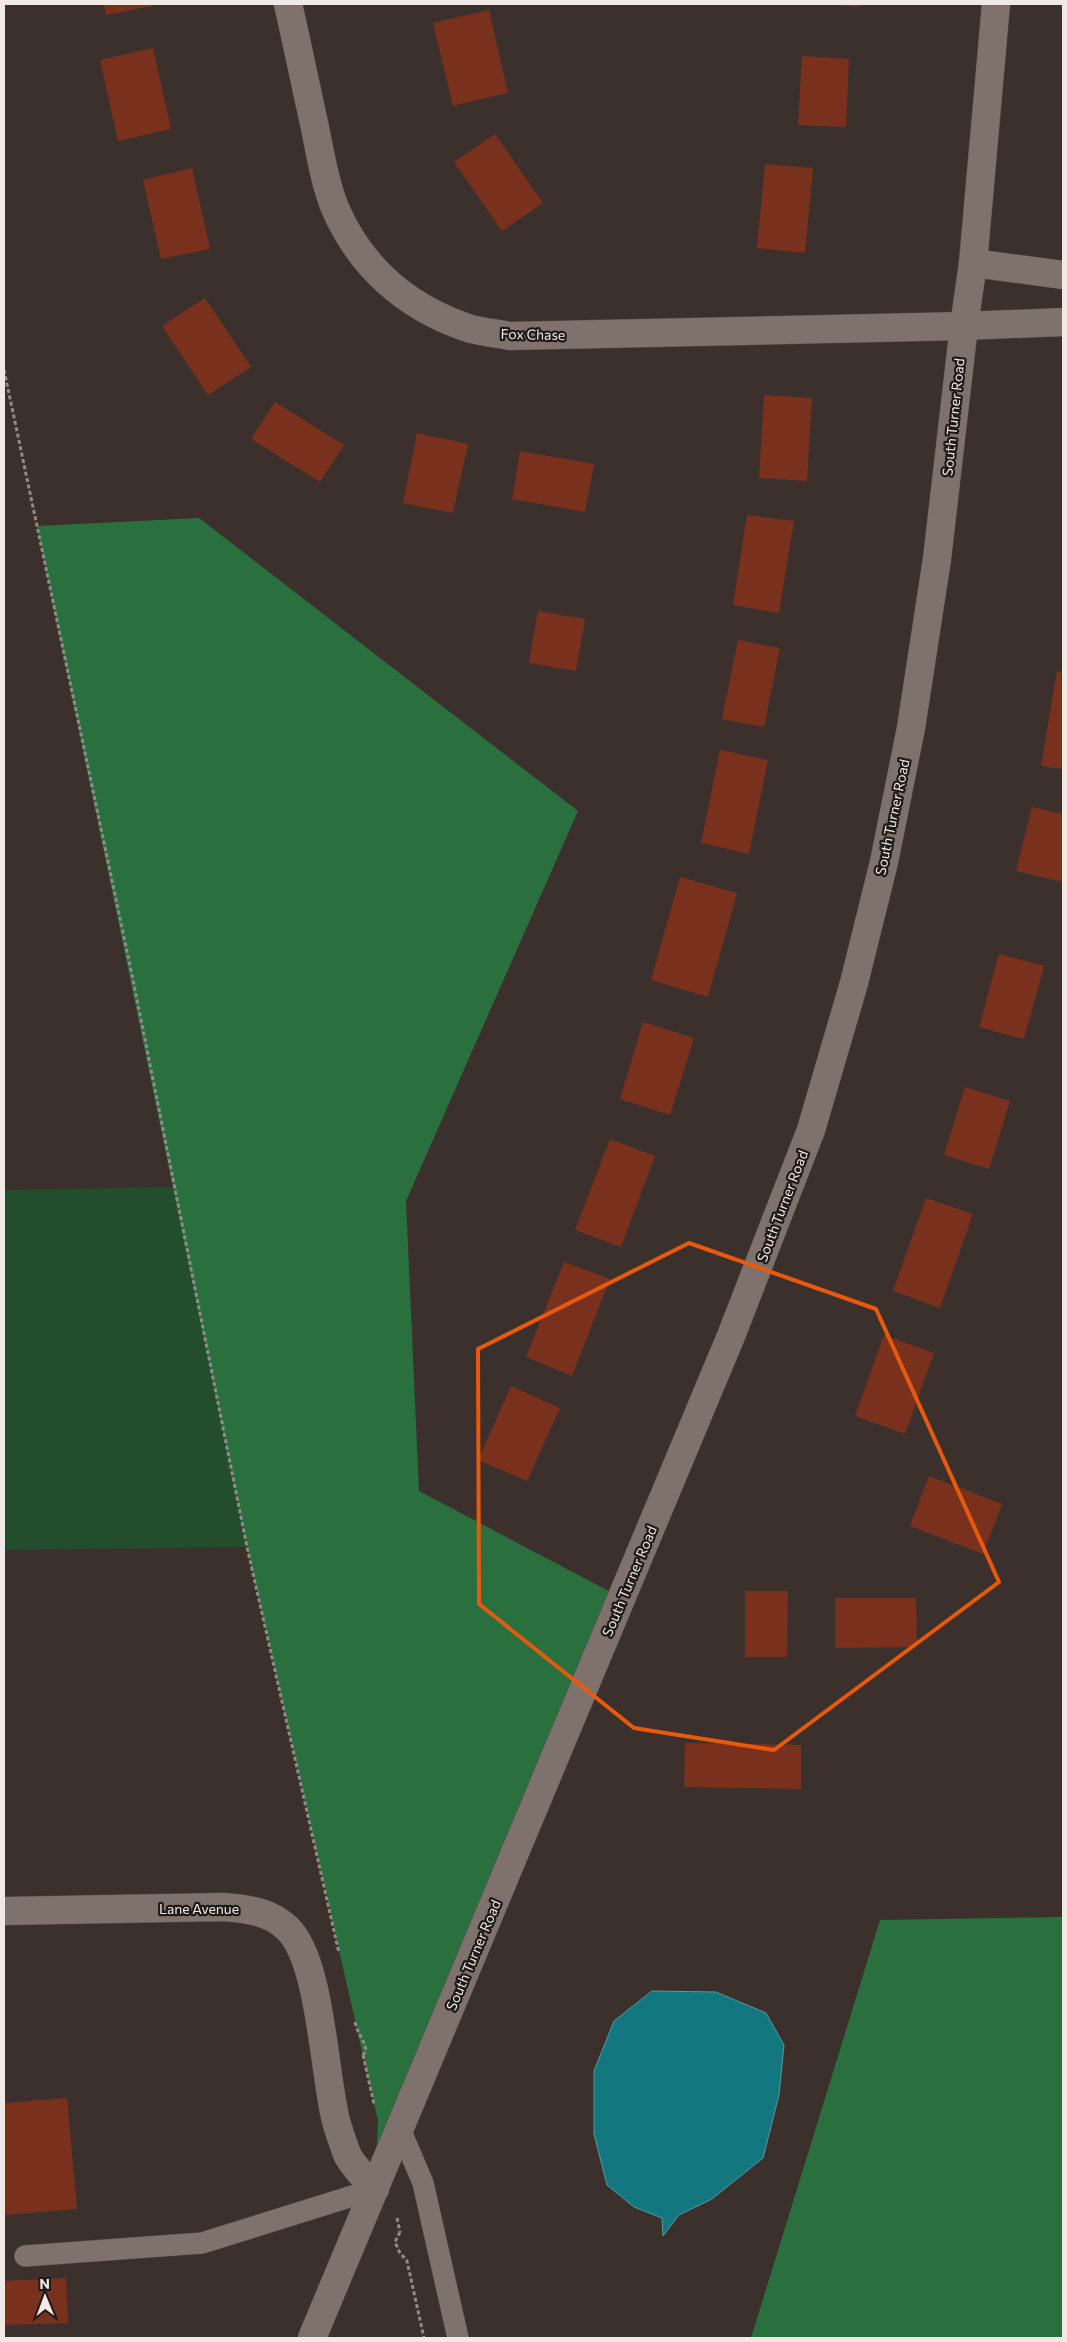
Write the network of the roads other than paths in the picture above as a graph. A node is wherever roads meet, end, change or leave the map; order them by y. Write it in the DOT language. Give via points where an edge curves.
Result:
graph roads {
  1 [pos="288,4"];
  2 [pos="996,4"];
  3 [pos="973,263"];
  4 [pos="1063,275"];
  5 [pos="1063,322"];
  6 [pos="964,326"];
  7 [pos="4,1911"];
  8 [pos="400,2129"];
  9 [pos="376,2189"];
  10 [pos="25,2256"];
  11 [pos="312,2338"];
  12 [pos="458,2338"];
  1 -- 6 [label="street, Fox Chase" via="334,206 351,240 377,274 395,291 427,311 467,328 510,336"];
  2 -- 3 [label="street, South Turner Road"];
  3 -- 4 [label="street"];
  3 -- 6 [label="street, South Turner Road"];
  5 -- 6 [label="street, Fox Chase"];
  6 -- 8 [label="street, South Turner Road" via="937,558 911,728 884,862 854,983 811,1130 731,1336"];
  7 -- 9 [label="street, Lane Avenue" via="224,1907 251,1909 288,1928 312,1980 336,2121 348,2156"];
  8 -- 9 [label="street, South Turner Road"];
  8 -- 12 [label="lane" via="423,2184"];
  9 -- 10 [label="lane" via="202,2243"];
  9 -- 11 [label="street, South Turner Road"];
}
